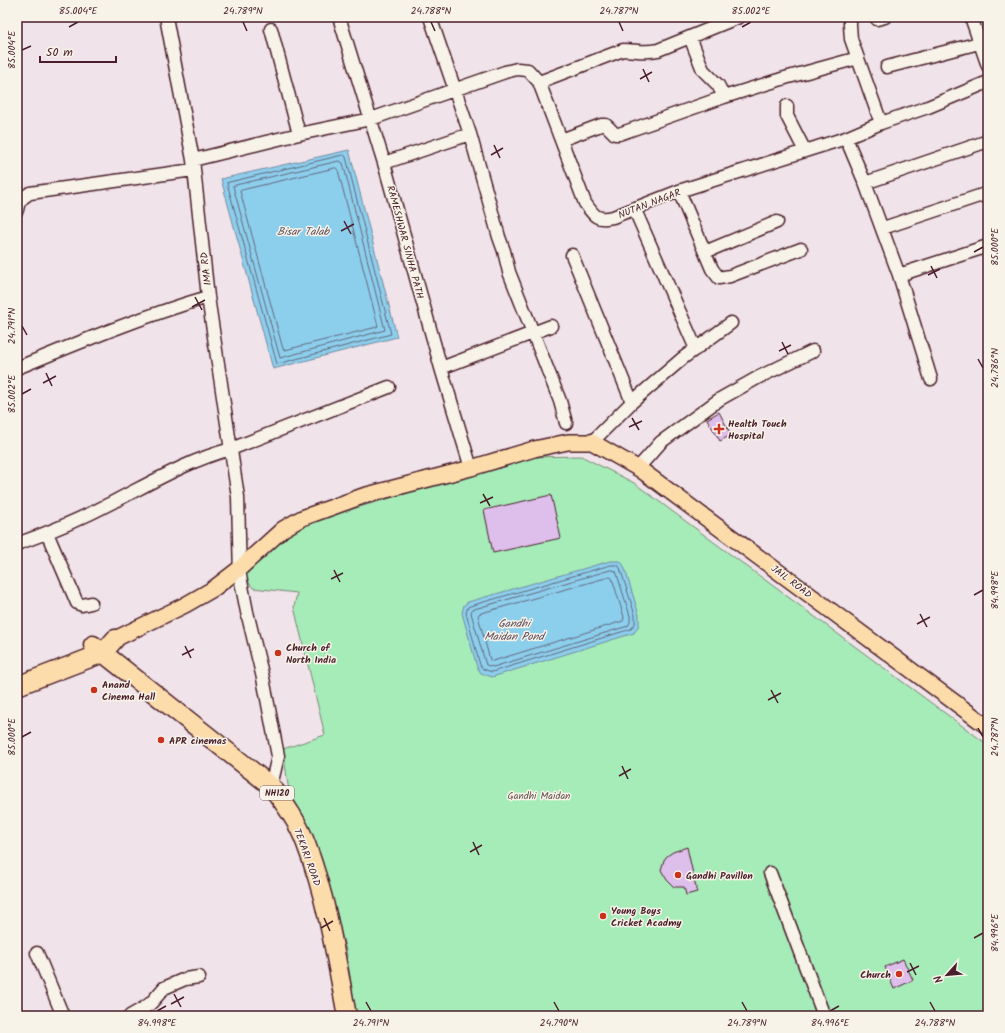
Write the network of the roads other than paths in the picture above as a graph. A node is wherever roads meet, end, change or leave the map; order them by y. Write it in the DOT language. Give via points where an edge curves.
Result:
graph roads {
  1 [pos="166,17"];
  2 [pos="339,17"];
  3 [pos="739,17"];
  4 [pos="850,17"];
  5 [pos="971,17"];
  6 [pos="435,19"];
  7 [pos="271,28"];
  8 [pos="981,36"];
  9 [pos="690,37"];
  10 [pos="858,58"];
  11 [pos="988,66"];
  12 [pos="887,67"];
  13 [pos="539,82"];
  14 [pos="988,82"];
  15 [pos="456,89"];
  16 [pos="724,97"];
  17 [pos="787,106"];
  18 [pos="371,118"];
  19 [pos="881,123"];
  20 [pos="299,134"];
  21 [pos="470,134"];
  22 [pos="846,138"];
  23 [pos="561,140"];
  24 [pos="988,141"];
  25 [pos="805,151"];
  26 [pos="384,163"];
  27 [pos="193,165"];
  28 [pos="865,183"];
  29 [pos="679,191"];
  30 [pos="988,193"];
  31 [pos="634,208"];
  32 [pos="17,210"];
  33 [pos="777,222"];
  34 [pos="883,228"];
  35 [pos="988,246"];
  36 [pos="801,249"];
  37 [pos="705,252"];
  38 [pos="572,255"];
  39 [pos="899,275"];
  40 [pos="208,297"];
  41 [pos="732,323"];
  42 [pos="551,326"];
  43 [pos="532,333"];
  44 [pos="696,349"];
  45 [pos="813,351"];
  46 [pos="17,368"];
  47 [pos="441,368"];
  48 [pos="931,379"];
  49 [pos="389,387"];
  50 [pos="632,402"];
  51 [pos="566,423"];
  52 [pos="592,442"];
  53 [pos="231,449"];
  54 [pos="471,468"];
  55 [pos="638,468"];
  56 [pos="47,533"];
  57 [pos="17,544"];
  58 [pos="239,569"];
  59 [pos="91,603"];
  60 [pos="115,639"];
  61 [pos="98,649"];
  62 [pos="17,676"];
  63 [pos="17,686"];
  64 [pos="988,727"];
  65 [pos="271,786"];
  66 [pos="770,873"];
  67 [pos="38,953"];
  68 [pos="199,977"];
  69 [pos="63,1016"];
  70 [pos="130,1016"];
  71 [pos="347,1016"];
  72 [pos="824,1016"];
  1 -- 27 [label="street, IMA RD"];
  2 -- 18 [label="street, RAMESHWAR SINHA PATH"];
  3 -- 9 [label="street"];
  4 -- 10 [label="street" via="851,39"];
  5 -- 8 [label="street"];
  6 -- 15 [label="street"];
  7 -- 20 [label="street"];
  8 -- 11 [label="street"];
  8 -- 12 [label="street"];
  9 -- 13 [label="street" via="648,52 623,50"];
  9 -- 16 [label="street" via="703,70 718,84"];
  10 -- 16 [label="street"];
  10 -- 19 [label="street"];
  13 -- 15 [label="street, NUTAN NAGAR" via="528,70 517,69"];
  13 -- 23 [label="street, NUTAN NAGAR"];
  14 -- 19 [label="street, NUTAN NAGAR"];
  15 -- 18 [label="street, NUTAN NAGAR"];
  15 -- 21 [label="street"];
  16 -- 23 [label="street" via="619,134 606,124"];
  17 -- 25 [label="street" via="787,116"];
  18 -- 20 [label="street, NUTAN NAGAR"];
  18 -- 26 [label="street, RAMESHWAR SINHA PATH"];
  19 -- 22 [label="street, NUTAN NAGAR"];
  20 -- 27 [label="street, NUTAN NAGAR"];
  21 -- 26 [label="street"];
  21 -- 43 [label="street" via="509,272"];
  22 -- 25 [label="street, NUTAN NAGAR"];
  22 -- 28 [label="street"];
  23 -- 31 [label="street, NUTAN NAGAR" via="585,203 597,218 613,217"];
  24 -- 28 [label="street"];
  25 -- 29 [label="street, NUTAN NAGAR"];
  26 -- 47 [label="street, RAMESHWAR SINHA PATH"];
  27 -- 32 [label="street, NUTAN NAGAR" via="30,193 22,198"];
  27 -- 40 [label="street, IMA RD"];
  28 -- 34 [label="street"];
  29 -- 31 [label="street, NUTAN NAGAR"];
  29 -- 37 [label="street"];
  30 -- 34 [label="street"];
  31 -- 44 [label="street"];
  33 -- 37 [label="street"];
  34 -- 39 [label="street"];
  35 -- 39 [label="street"];
  36 -- 37 [label="street" via="719,278"];
  38 -- 50 [label="street"];
  39 -- 48 [label="street"];
  40 -- 46 [label="street" via="128,323"];
  40 -- 53 [label="street, IMA RD"];
  41 -- 44 [label="street"];
  42 -- 43 [label="street"];
  43 -- 47 [label="street"];
  43 -- 51 [label="street" via="560,401"];
  44 -- 50 [label="street"];
  45 -- 55 [label="street" via="720,399 661,442"];
  47 -- 54 [label="street, RAMESHWAR SINHA PATH"];
  49 -- 53 [label="street"];
  50 -- 52 [label="street"];
  52 -- 54 [label="main road" via="568,442 534,449"];
  52 -- 55 [label="main road, JAIL ROAD"];
  53 -- 56 [label="street" via="184,466"];
  53 -- 58 [label="street, IMA RD" via="238,497"];
  54 -- 58 [label="main road" via="363,496 302,518 283,528"];
  55 -- 64 [label="main road, JAIL ROAD"];
  56 -- 57 [label="street"];
  56 -- 59 [label="street" via="77,603"];
  58 -- 60 [label="main road" via="213,589 190,602"];
  58 -- 65 [label="street, IMA RD" via="278,756"];
  60 -- 61 [label="highway"];
  61 -- 62 [label="highway"];
  61 -- 63 [label="highway"];
  61 -- 65 [label="highway, TEKARI ROAD / NH120"];
  65 -- 71 [label="highway, TEKARI ROAD / NH120" via="284,803 306,843 335,952"];
  66 -- 72 [label="street"];
  67 -- 69 [label="street"];
  68 -- 70 [label="street" via="185,979 164,988 151,1003"];
}
